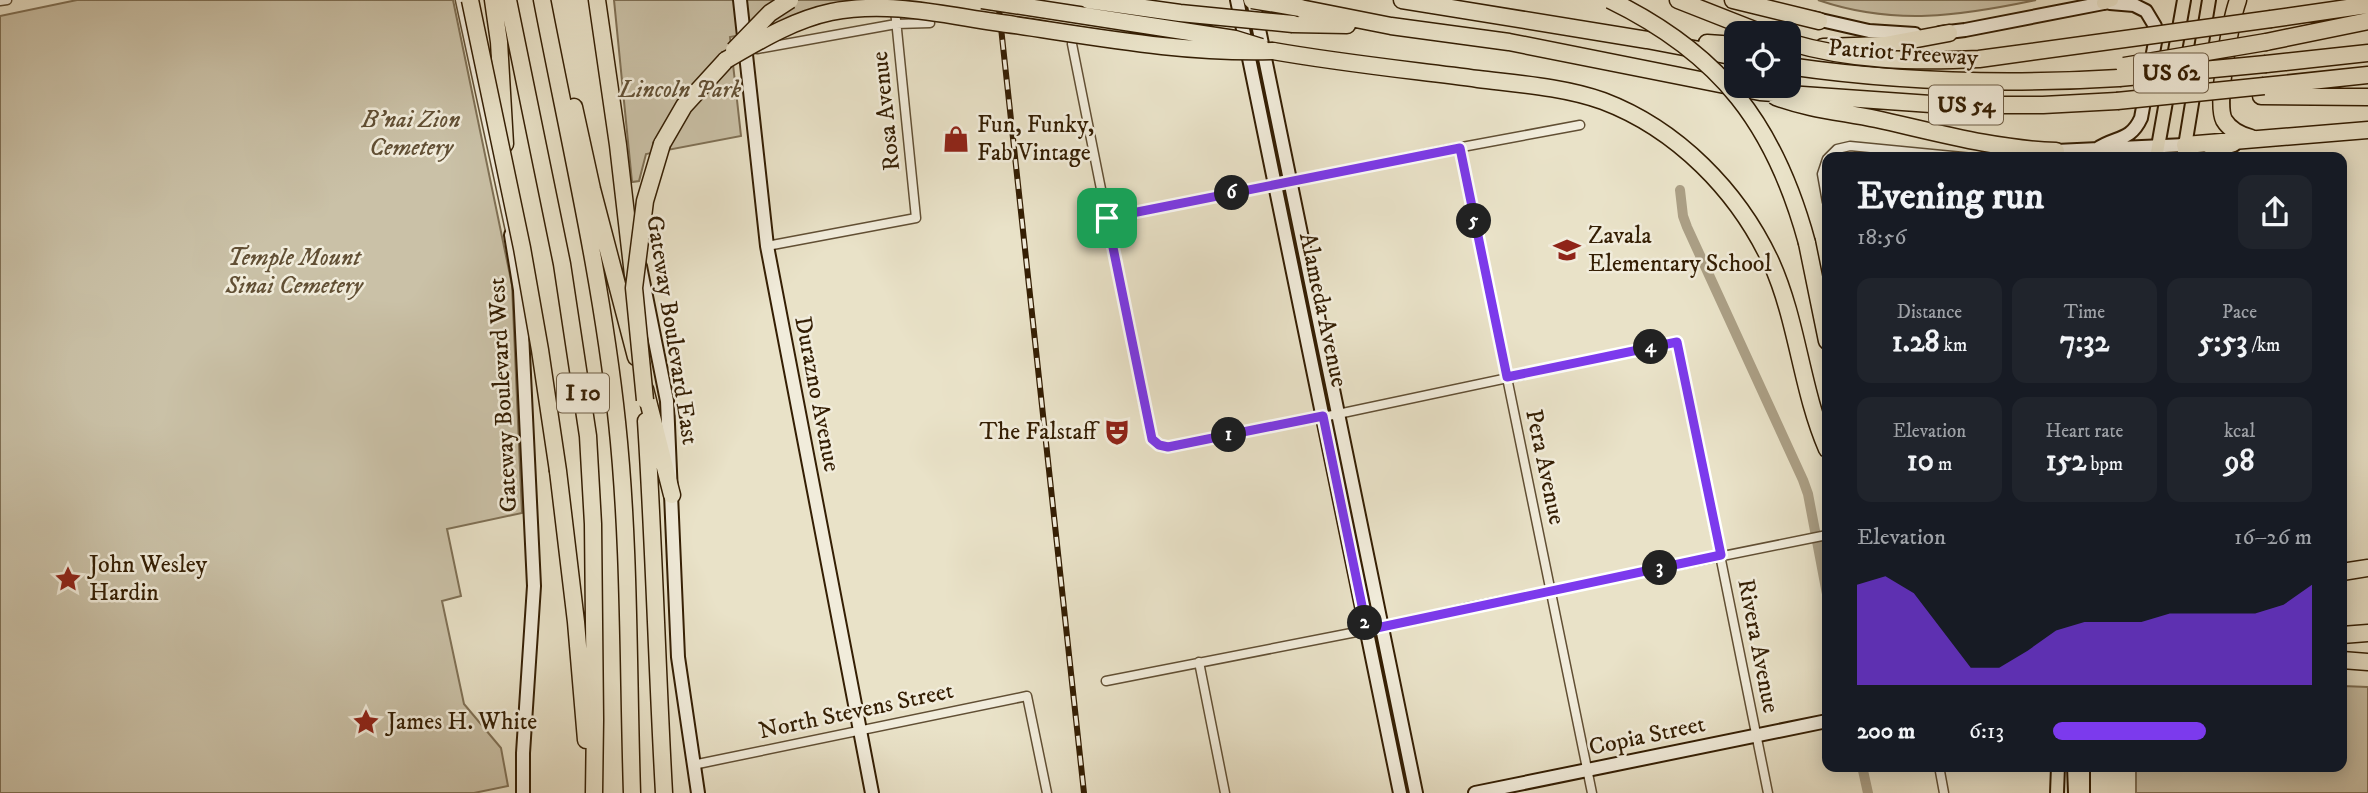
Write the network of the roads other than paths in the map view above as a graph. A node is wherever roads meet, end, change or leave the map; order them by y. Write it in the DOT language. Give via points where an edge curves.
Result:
graph roads {
  1 [pos="7,0"];
  2 [pos="460,0"];
  3 [pos="470,0"];
  4 [pos="493,0"];
  5 [pos="508,0"];
  6 [pos="544,0"];
  7 [pos="597,0"];
  8 [pos="603,0"];
  9 [pos="740,0"];
  10 [pos="790,0"];
  11 [pos="894,0"];
  12 [pos="982,0"];
  13 [pos="1088,0"];
  14 [pos="1237,0"];
  15 [pos="1253,0"];
  16 [pos="1402,0"];
  17 [pos="1610,0"];
  18 [pos="1678,0"];
  19 [pos="1733,0"];
  20 [pos="1772,0"];
  21 [pos="2119,0"];
  22 [pos="2184,0"];
  23 [pos="2209,0"];
  24 [pos="2238,0"];
  25 [pos="0,1"];
  26 [pos="2108,1"];
  27 [pos="2368,5"];
  28 [pos="1731,21"];
  29 [pos="1819,21"];
  30 [pos="2368,21"];
  31 [pos="930,23"];
  32 [pos="896,24"];
  33 [pos="1391,26"];
  34 [pos="1948,33"];
  35 [pos="1647,40"];
  36 [pos="1072,44"];
  37 [pos="1724,44"];
  38 [pos="1801,45"];
  39 [pos="1801,48"];
  40 [pos="746,50"];
  41 [pos="1273,51"];
  42 [pos="2368,53"];
  43 [pos="1724,55"];
  44 [pos="726,60"];
  45 [pos="1801,68"];
  46 [pos="2121,72"];
  47 [pos="2368,75"];
  48 [pos="1724,85"];
  49 [pos="2262,91"];
  50 [pos="1801,95"];
  51 [pos="2368,97"];
  52 [pos="1777,98"];
  53 [pos="1580,125"];
  54 [pos="2368,130"];
  55 [pos="2253,139"];
  56 [pos="1460,148"];
  57 [pos="2097,149"];
  58 [pos="2056,151"];
  59 [pos="2184,151"];
  60 [pos="1834,152"];
  61 [pos="1912,152"];
  62 [pos="2157,152"];
  63 [pos="2216,152"];
  64 [pos="1290,181"];
  65 [pos="1275,184"];
  66 [pos="1107,218"];
  67 [pos="511,235"];
  68 [pos="767,246"];
  69 [pos="634,288"];
  70 [pos="1822,316"];
  71 [pos="1507,377"];
  72 [pos="1338,414"];
  73 [pos="1323,416"];
  74 [pos="1822,438"];
  75 [pos="672,495"];
  76 [pos="1822,537"];
  77 [pos="1721,555"];
  78 [pos="2368,568"];
  79 [pos="2347,571"];
  80 [pos="1550,590"];
  81 [pos="1382,627"];
  82 [pos="1367,630"];
  83 [pos="2367,634"];
  84 [pos="2347,635"];
  85 [pos="2347,661"];
  86 [pos="1199,662"];
  87 [pos="2368,662"];
  88 [pos="1106,681"];
  89 [pos="1822,722"];
  90 [pos="859,730"];
  91 [pos="1756,735"];
  92 [pos="693,765"];
  93 [pos="1587,770"];
  94 [pos="1940,772"];
  95 [pos="2058,772"];
  96 [pos="2074,772"];
  97 [pos="2083,772"];
  98 [pos="664,787"];
  99 [pos="523,793"];
  100 [pos="592,793"];
  101 [pos="632,793"];
  102 [pos="698,793"];
  103 [pos="872,793"];
  104 [pos="1047,793"];
  105 [pos="1225,793"];
  106 [pos="1400,793"];
  107 [pos="1416,793"];
  108 [pos="1475,793"];
  109 [pos="1592,793"];
  110 [pos="1768,793"];
  111 [pos="1944,793"];
  112 [pos="2057,793"];
  113 [pos="2075,793"];
  114 [pos="2083,793"];
  1 -- 25 [label="street"];
  2 -- 67 [label="street, Gateway Boulevard West"];
  3 -- 100 [label="highway, bridge" via="540,350 576,622"];
  4 -- 67 [label="highway"];
  5 -- 100 [label="highway, I 10" via="562,264 588,436 593,524"];
  6 -- 75 [label="highway" via="561,43 592,189"];
  6 -- 101 [label="highway, I 10" via="601,299 617,422 625,526"];
  7 -- 69 [label="highway, bridge"];
  8 -- 75 [label="main road, Gateway Boulevard East" via="641,271 667,401"];
  9 -- 40 [label="main road, Durazno Avenue"];
  10 -- 44 [label="highway, bridge" via="754,28"];
  11 -- 32 [label="street, Rosa Avenue"];
  12 -- 41 [label="highway, bridge" via="1235,39"];
  13 -- 33 [label="highway, bridge" via="1293,24"];
  14 -- 65 [label="main road, Alameda Avenue"];
  15 -- 33 [label="highway, Patriot Freeway / US 54, bridge"];
  15 -- 64 [label="main road, Alameda Avenue"];
  16 -- 35 [label="highway"];
  17 -- 70 [label="highway, bridge" via="1672,34 1741,100 1776,154 1792,193"];
  18 -- 28 [label="highway"];
  19 -- 29 [label="highway"];
  20 -- 29 [label="main road"];
  21 -- 26 [label="main road"];
  22 -- 62 [label="main road, US 62"];
  23 -- 59 [label="main road, US 62"];
  24 -- 55 [label="highway" via="2220,107 2230,128"];
  26 -- 34 [label="main road"];
  26 -- 57 [label="main road" via="2146,11 2155,26 2155,42 2137,127 2130,136"];
  27 -- 38 [label="highway, bridge" via="1979,59 1888,61"];
  29 -- 34 [label="main road" via="1901,34"];
  30 -- 46 [label="highway, bridge"];
  31 -- 32 [label="street"];
  32 -- 40 [label="street"];
  32 -- 68 [label="street, Rosa Avenue" via="916,218"];
  33 -- 48 [label="highway, Patriot Freeway / US 54" via="1509,42"];
  34 -- 39 [label="highway" via="1885,45"];
  35 -- 37 [label="highway"];
  35 -- 43 [label="highway"];
  36 -- 66 [label="street"];
  40 -- 68 [label="main road, Durazno Avenue"];
  41 -- 44 [label="highway, bridge" via="1234,52 1112,39 877,7 799,21"];
  41 -- 74 [label="highway" via="1587,97 1650,124 1676,142 1739,207 1762,244 1784,297"];
  42 -- 46 [label="highway, bridge"];
  44 -- 69 [label="highway, bridge" via="684,106 662,144 645,201"];
  45 -- 46 [label="highway, Patriot Freeway / US 54" via="1870,77 2037,83"];
  47 -- 49 [label="highway"];
  49 -- 50 [label="highway, Patriot Freeway / US 54, bridge" via="2032,105 1945,105"];
  49 -- 51 [label="highway"];
  52 -- 58 [label="highway" via="1987,144"];
  53 -- 56 [label="street"];
  54 -- 55 [label="highway"];
  55 -- 59 [label="highway"];
  55 -- 63 [label="main road"];
  56 -- 64 [label="street"];
  56 -- 71 [label="street, Pera Avenue"];
  57 -- 58 [label="main road"];
  57 -- 62 [label="main road"];
  59 -- 62 [label="main road"];
  60 -- 61 [label="street" via="1850,146"];
  64 -- 65 [label="street"];
  64 -- 72 [label="main road, Alameda Avenue"];
  65 -- 66 [label="street"];
  65 -- 73 [label="main road, Alameda Avenue"];
  66 -- 73 [label="street" via="1152,439 1168,447"];
  67 -- 99 [label="main road, Gateway Boulevard West" via="520,290 534,586"];
  68 -- 90 [label="main road, Durazno Avenue"];
  69 -- 98 [label="highway, bridge" via="656,569"];
  71 -- 72 [label="street"];
  71 -- 77 [label="street, Rivera Avenue" via="1677,342"];
  71 -- 80 [label="street, Pera Avenue"];
  72 -- 73 [label="street"];
  72 -- 81 [label="main road, Alameda Avenue"];
  73 -- 82 [label="main road, Alameda Avenue"];
  75 -- 92 [label="main road, Gateway Boulevard East" via="678,657"];
  76 -- 77 [label="street"];
  77 -- 80 [label="street"];
  77 -- 91 [label="street, Rivera Avenue"];
  78 -- 79 [label="highway"];
  80 -- 81 [label="street"];
  80 -- 93 [label="street, Pera Avenue"];
  81 -- 82 [label="street"];
  81 -- 107 [label="main road, Alameda Avenue"];
  82 -- 86 [label="street"];
  82 -- 106 [label="main road, Alameda Avenue"];
  83 -- 84 [label="highway"];
  85 -- 87 [label="highway"];
  86 -- 88 [label="street"];
  86 -- 105 [label="street"];
  89 -- 91 [label="main road, Copia Street"];
  90 -- 92 [label="street, North Stevens Street"];
  90 -- 103 [label="main road, Durazno Avenue"];
  90 -- 104 [label="street, North Stevens Street" via="1027,696"];
  91 -- 93 [label="main road, Copia Street"];
  91 -- 110 [label="street, Rivera Avenue"];
  92 -- 102 [label="main road, Gateway Boulevard East"];
  93 -- 108 [label="main road, Copia Street"];
  93 -- 109 [label="street, Pera Avenue"];
  94 -- 111 [label="street"];
  95 -- 112 [label="main road"];
  96 -- 113 [label="main road"];
  97 -- 114 [label="main road"];
}
